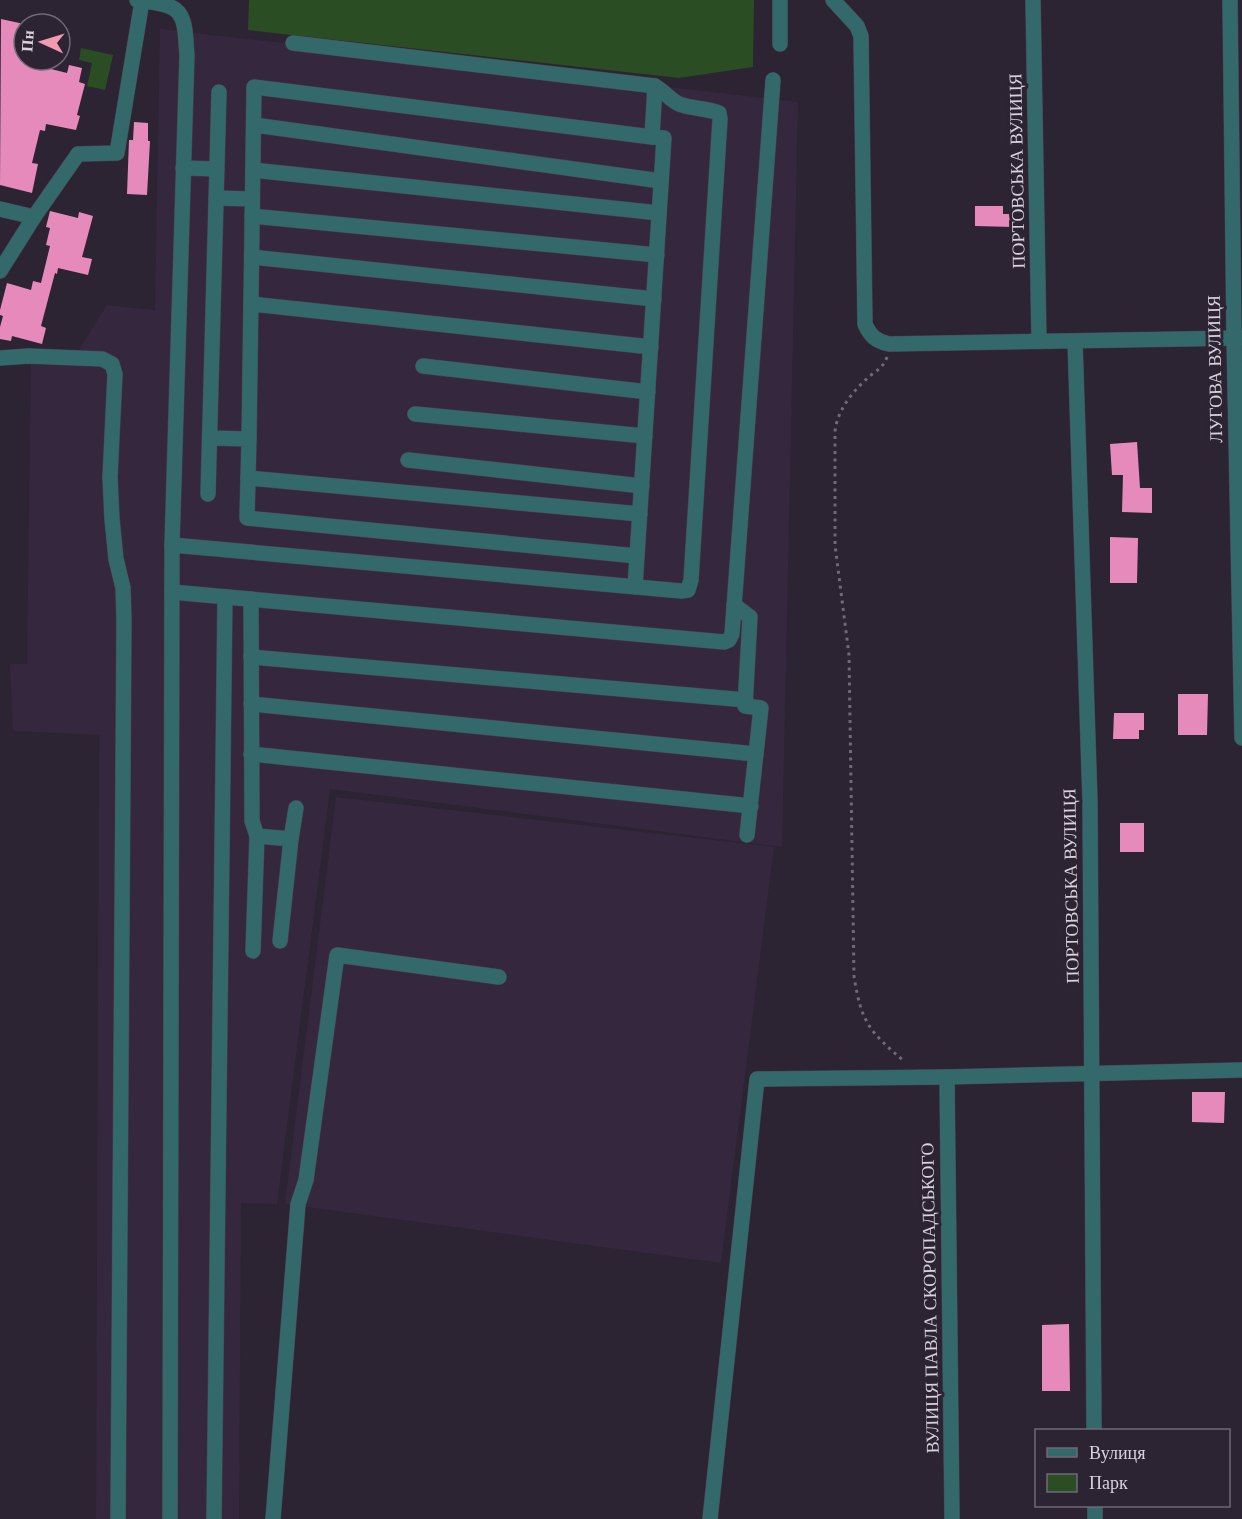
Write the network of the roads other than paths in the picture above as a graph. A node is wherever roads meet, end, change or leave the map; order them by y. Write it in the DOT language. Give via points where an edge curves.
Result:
graph roads {
  1 [pos="780,0"];
  2 [pos="833,0"];
  3 [pos="1033,0"];
  4 [pos="1230,0"];
  5 [pos="146,1"];
  6 [pos="293,43"];
  7 [pos="780,44"];
  8 [pos="773,80"];
  9 [pos="655,86"];
  10 [pos="219,92"];
  11 [pos="254,125"];
  12 [pos="652,137"];
  13 [pos="183,168"];
  14 [pos="217,169"];
  15 [pos="253,170"];
  16 [pos="661,181"];
  17 [pos="216,198"];
  18 [pos="252,199"];
  19 [pos="0,209"];
  20 [pos="659,213"];
  21 [pos="252,216"];
  22 [pos="34,217"];
  23 [pos="657,255"];
  24 [pos="252,257"];
  25 [pos="0,271"];
  26 [pos="654,299"];
  27 [pos="251,304"];
  28 [pos="1238,338"];
  29 [pos="1039,341"];
  30 [pos="1075,341"];
  31 [pos="651,347"];
  32 [pos="0,358"];
  33 [pos="423,366"];
  34 [pos="648,392"];
  35 [pos="415,414"];
  36 [pos="645,436"];
  37 [pos="210,438"];
  38 [pos="249,439"];
  39 [pos="408,460"];
  40 [pos="248,478"];
  41 [pos="642,486"];
  42 [pos="208,494"];
  43 [pos="640,514"];
  44 [pos="172,545"];
  45 [pos="637,556"];
  46 [pos="635,587"];
  47 [pos="172,592"];
  48 [pos="225,597"];
  49 [pos="251,599"];
  50 [pos="734,605"];
  51 [pos="251,657"];
  52 [pos="746,700"];
  53 [pos="251,704"];
  54 [pos="1242,738"];
  55 [pos="251,754"];
  56 [pos="756,754"];
  57 [pos="751,806"];
  58 [pos="296,808"];
  59 [pos="747,835"];
  60 [pos="257,836"];
  61 [pos="291,839"];
  62 [pos="280,941"];
  63 [pos="253,951"];
  64 [pos="499,977"];
  65 [pos="1242,1070"];
  66 [pos="1092,1073"];
  67 [pos="947,1077"];
  68 [pos="1094,1429"];
  69 [pos="118,1519"];
  70 [pos="170,1519"];
  71 [pos="214,1519"];
  72 [pos="273,1519"];
  73 [pos="710,1519"];
  74 [pos="952,1519"];
  1 -- 7 [label="street"];
  2 -- 29 [label="street" via="861,36 868,332 889,344"];
  3 -- 29 [label="street, ПОРТОВСЬКА ВУЛИЦЯ"];
  4 -- 28 [label="street, ЛУГОВА ВУЛИЦЯ"];
  5 -- 13 [label="street" via="172,7 183,20 187,55"];
  5 -- 22 [label="street" via="117,153 78,154"];
  6 -- 9 [label="street"];
  8 -- 50 [label="street"];
  9 -- 12 [label="street"];
  9 -- 46 [label="street" via="684,106 719,112 720,119 692,580 688,590 681,591"];
  10 -- 14 [label="street"];
  11 -- 12 [label="street" via="254,87"];
  11 -- 15 [label="street"];
  11 -- 16 [label="street"];
  12 -- 16 [label="street" via="664,138"];
  13 -- 14 [label="street"];
  13 -- 44 [label="street"];
  14 -- 17 [label="street"];
  15 -- 18 [label="street"];
  15 -- 20 [label="street"];
  16 -- 20 [label="street"];
  17 -- 18 [label="street"];
  17 -- 37 [label="street"];
  18 -- 21 [label="street"];
  19 -- 22 [label="street"];
  20 -- 23 [label="street"];
  21 -- 23 [label="street"];
  21 -- 24 [label="street"];
  22 -- 25 [label="street"];
  23 -- 26 [label="street"];
  24 -- 26 [label="street"];
  24 -- 27 [label="street"];
  26 -- 31 [label="street"];
  27 -- 31 [label="street"];
  27 -- 38 [label="street"];
  28 -- 30 [label="street"];
  28 -- 54 [label="street, ЛУГОВА ВУЛИЦЯ"];
  29 -- 30 [label="street"];
  30 -- 66 [label="street, ПОРТОВСЬКА ВУЛИЦЯ" via="1090,802"];
  31 -- 34 [label="street"];
  32 -- 69 [label="street" via="102,359 112,364 115,374 111,509 124,620"];
  33 -- 34 [label="street"];
  34 -- 36 [label="street"];
  35 -- 36 [label="street"];
  36 -- 41 [label="street"];
  37 -- 38 [label="street"];
  37 -- 42 [label="street"];
  38 -- 40 [label="street"];
  39 -- 41 [label="street"];
  40 -- 43 [label="street"];
  40 -- 45 [label="street" via="247,518"];
  41 -- 43 [label="street"];
  43 -- 45 [label="street"];
  44 -- 46 [label="street"];
  44 -- 47 [label="street"];
  45 -- 46 [label="street"];
  47 -- 48 [label="street"];
  47 -- 70 [label="street"];
  48 -- 49 [label="street"];
  48 -- 71 [label="street"];
  49 -- 50 [label="street" via="724,642 732,633"];
  49 -- 51 [label="street"];
  50 -- 52 [label="street" via="750,617"];
  51 -- 52 [label="street"];
  51 -- 53 [label="street"];
  52 -- 56 [label="street" via="746,706 761,708"];
  53 -- 55 [label="street"];
  53 -- 56 [label="street"];
  55 -- 57 [label="street"];
  55 -- 60 [label="street" via="252,822"];
  56 -- 57 [label="street"];
  57 -- 59 [label="street"];
  58 -- 61 [label="street"];
  60 -- 61 [label="street"];
  60 -- 63 [label="street"];
  61 -- 62 [label="street"];
  64 -- 72 [label="street" via="337,955 306,1180 298,1204"];
  65 -- 66 [label="street"];
  66 -- 67 [label="street"];
  66 -- 68 [label="street, ПОРТОВСЬКА ВУЛИЦЯ"];
  67 -- 73 [label="street" via="757,1079"];
  67 -- 74 [label="street, ВУЛИЦЯ ПАВЛА СКОРОПАДСЬКОГО"];
}
